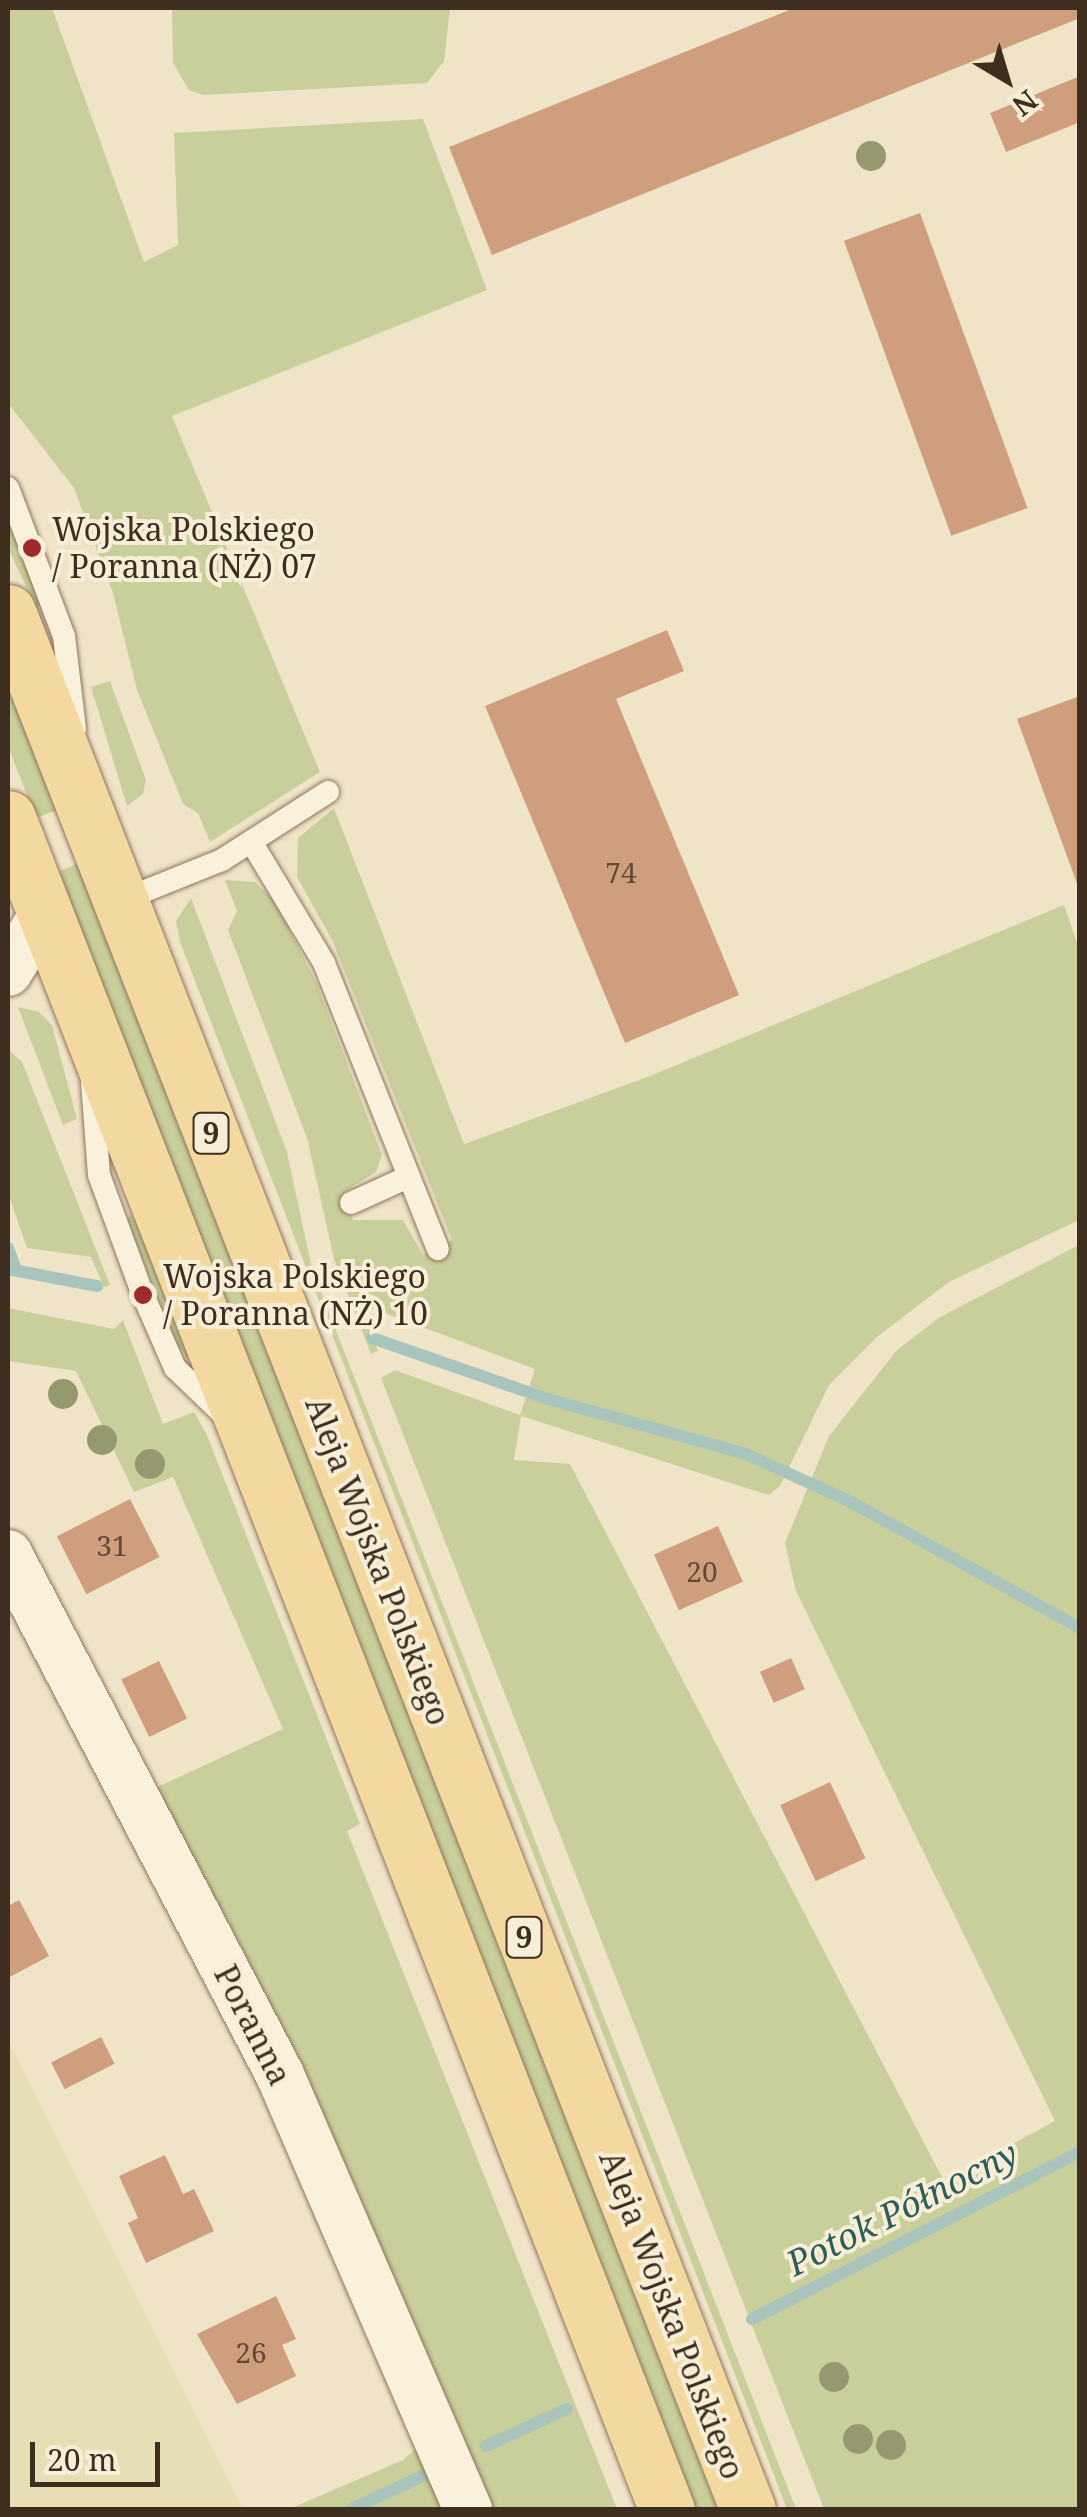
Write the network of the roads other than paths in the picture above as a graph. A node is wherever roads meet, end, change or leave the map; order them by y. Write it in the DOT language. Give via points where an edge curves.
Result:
graph roads {
  1 [pos="8,488"];
  2 [pos="8,612"];
  3 [pos="328,792"];
  4 [pos="84,806"];
  5 [pos="8,818"];
  6 [pos="252,843"];
  7 [pos="120,901"];
  8 [pos="44,914"];
  9 [pos="8,972"];
  10 [pos="8,982"];
  11 [pos="83,1012"];
  12 [pos="408,1177"];
  13 [pos="350,1202"];
  14 [pos="438,1248"];
  15 [pos="8,1554"];
  16 [pos="468,2510"];
  17 [pos="667,2510"];
  18 [pos="748,2510"];
  1 -- 4 [label="lane" via="64,636"];
  2 -- 4 [label="main road, Aleja Wojska Polskiego / 9"];
  3 -- 6 [label="lane"];
  4 -- 7 [label="main road, Aleja Wojska Polskiego / 9"];
  5 -- 8 [label="main road, 9"];
  6 -- 7 [label="lane"];
  6 -- 12 [label="lane" via="324,963"];
  7 -- 18 [label="main road, Aleja Wojska Polskiego / 9"];
  8 -- 9 [label="street"];
  8 -- 11 [label="main road, 9"];
  10 -- 11 [label="street"];
  11 -- 17 [label="main road, 9"];
  12 -- 13 [label="lane"];
  12 -- 14 [label="lane"];
  15 -- 16 [label="street, Poranna" via="280,2075"];
}
